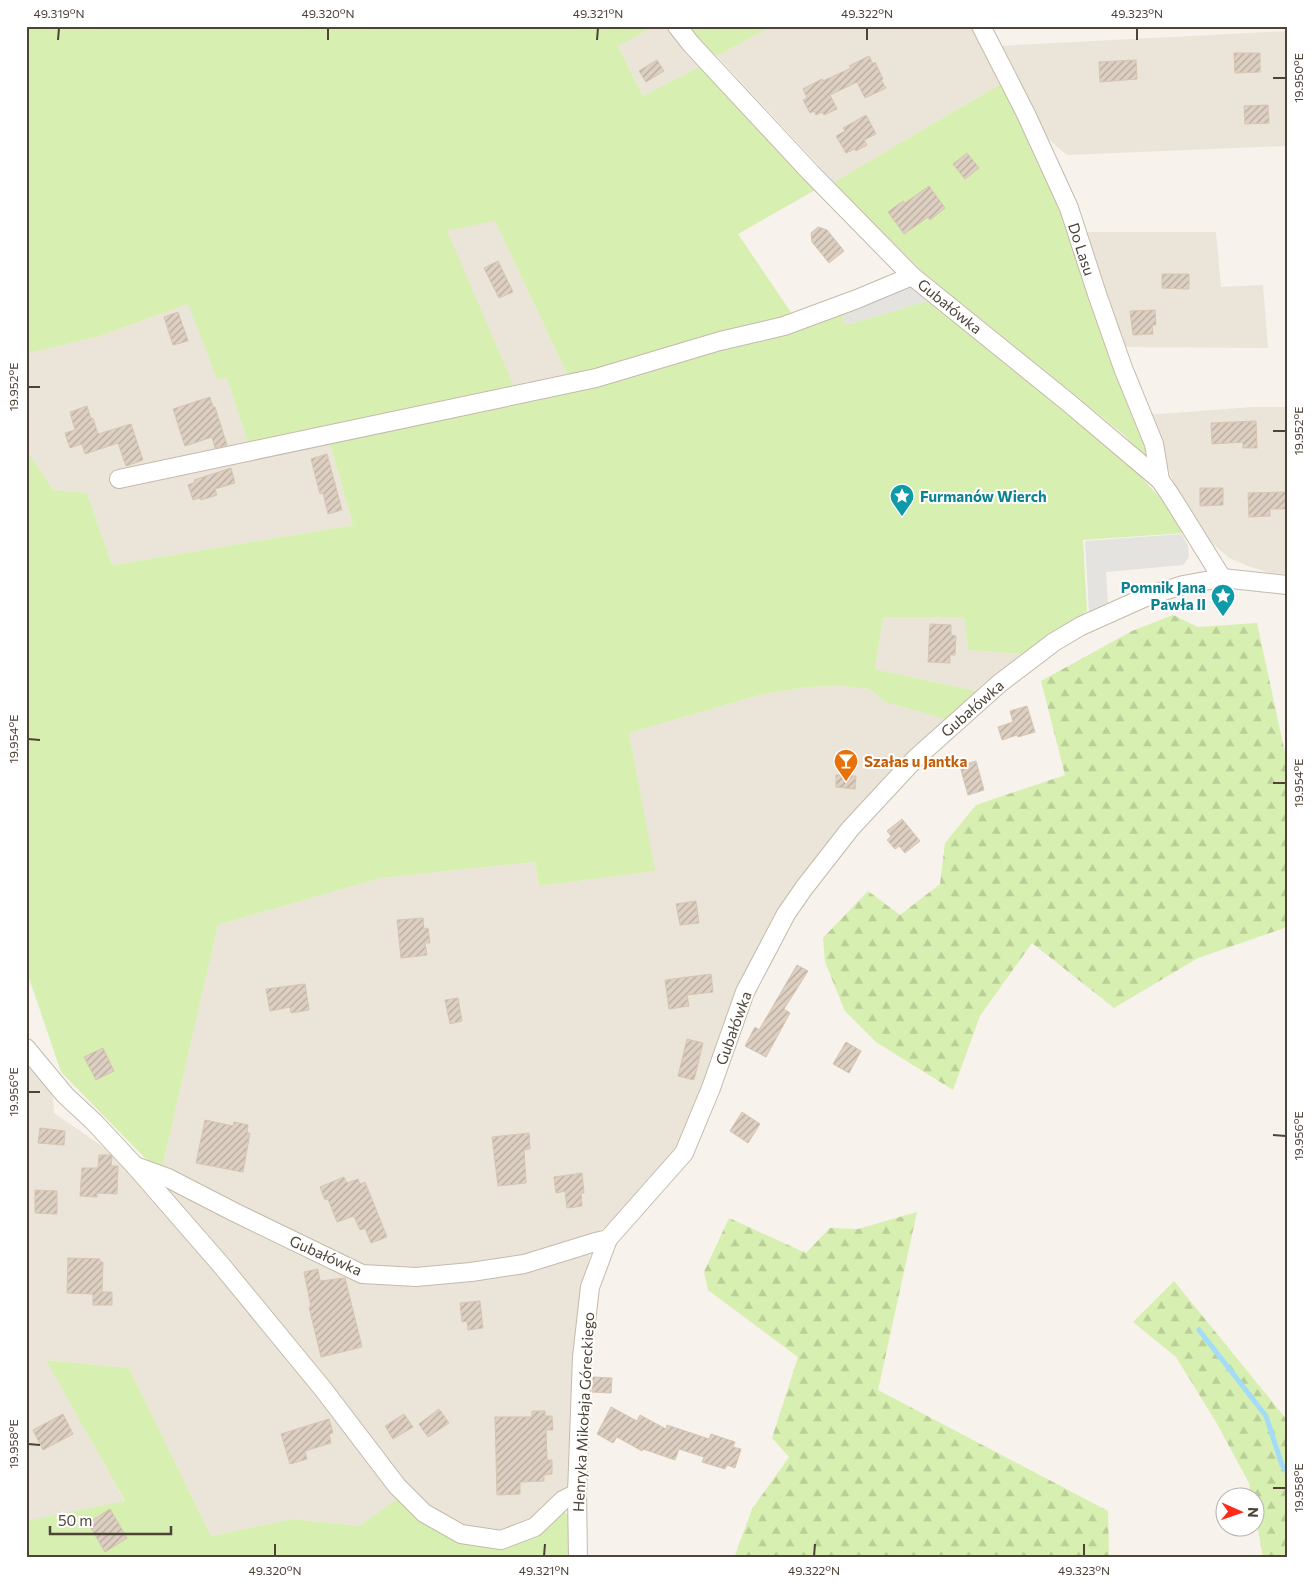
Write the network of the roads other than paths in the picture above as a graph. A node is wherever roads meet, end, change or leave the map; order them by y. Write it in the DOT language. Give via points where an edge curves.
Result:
graph roads {
  1 [pos="677,26"];
  2 [pos="981,26"];
  3 [pos="912,276"];
  4 [pos="119,479"];
  5 [pos="1160,480"];
  6 [pos="1222,578"];
  7 [pos="1287,585"];
  8 [pos="26,1048"];
  9 [pos="135,1166"];
  10 [pos="608,1239"];
  11 [pos="577,1493"];
  12 [pos="578,1558"];
  1 -- 3 [label="street, Gubałówka" via="811,173"];
  2 -- 5 [label="street, Do Lasu" via="1069,208 1096,294 1154,444"];
  3 -- 4 [label="street" via="784,326 720,341 596,378"];
  3 -- 5 [label="street, Gubałówka"];
  5 -- 6 [label="street, Gubałówka"];
  6 -- 7 [label="street"];
  6 -- 10 [label="street, Gubałówka" via="1148,596 1081,626 1054,642 977,702 908,766 850,829 786,914 745,992 684,1153"];
  8 -- 9 [label="street, Gubałówka" via="65,1095"];
  9 -- 10 [label="street, Gubałówka" via="168,1178 362,1274 416,1277 471,1272 524,1264"];
  9 -- 11 [label="street, Gubałówka" via="323,1389 397,1486 424,1512 461,1534 501,1540 535,1527 563,1500"];
  10 -- 11 [label="street, Henryka Mikołaja Góreckiego" via="590,1288 582,1357"];
  11 -- 12 [label="street, Henryka Mikołaja Góreckiego"];
}
